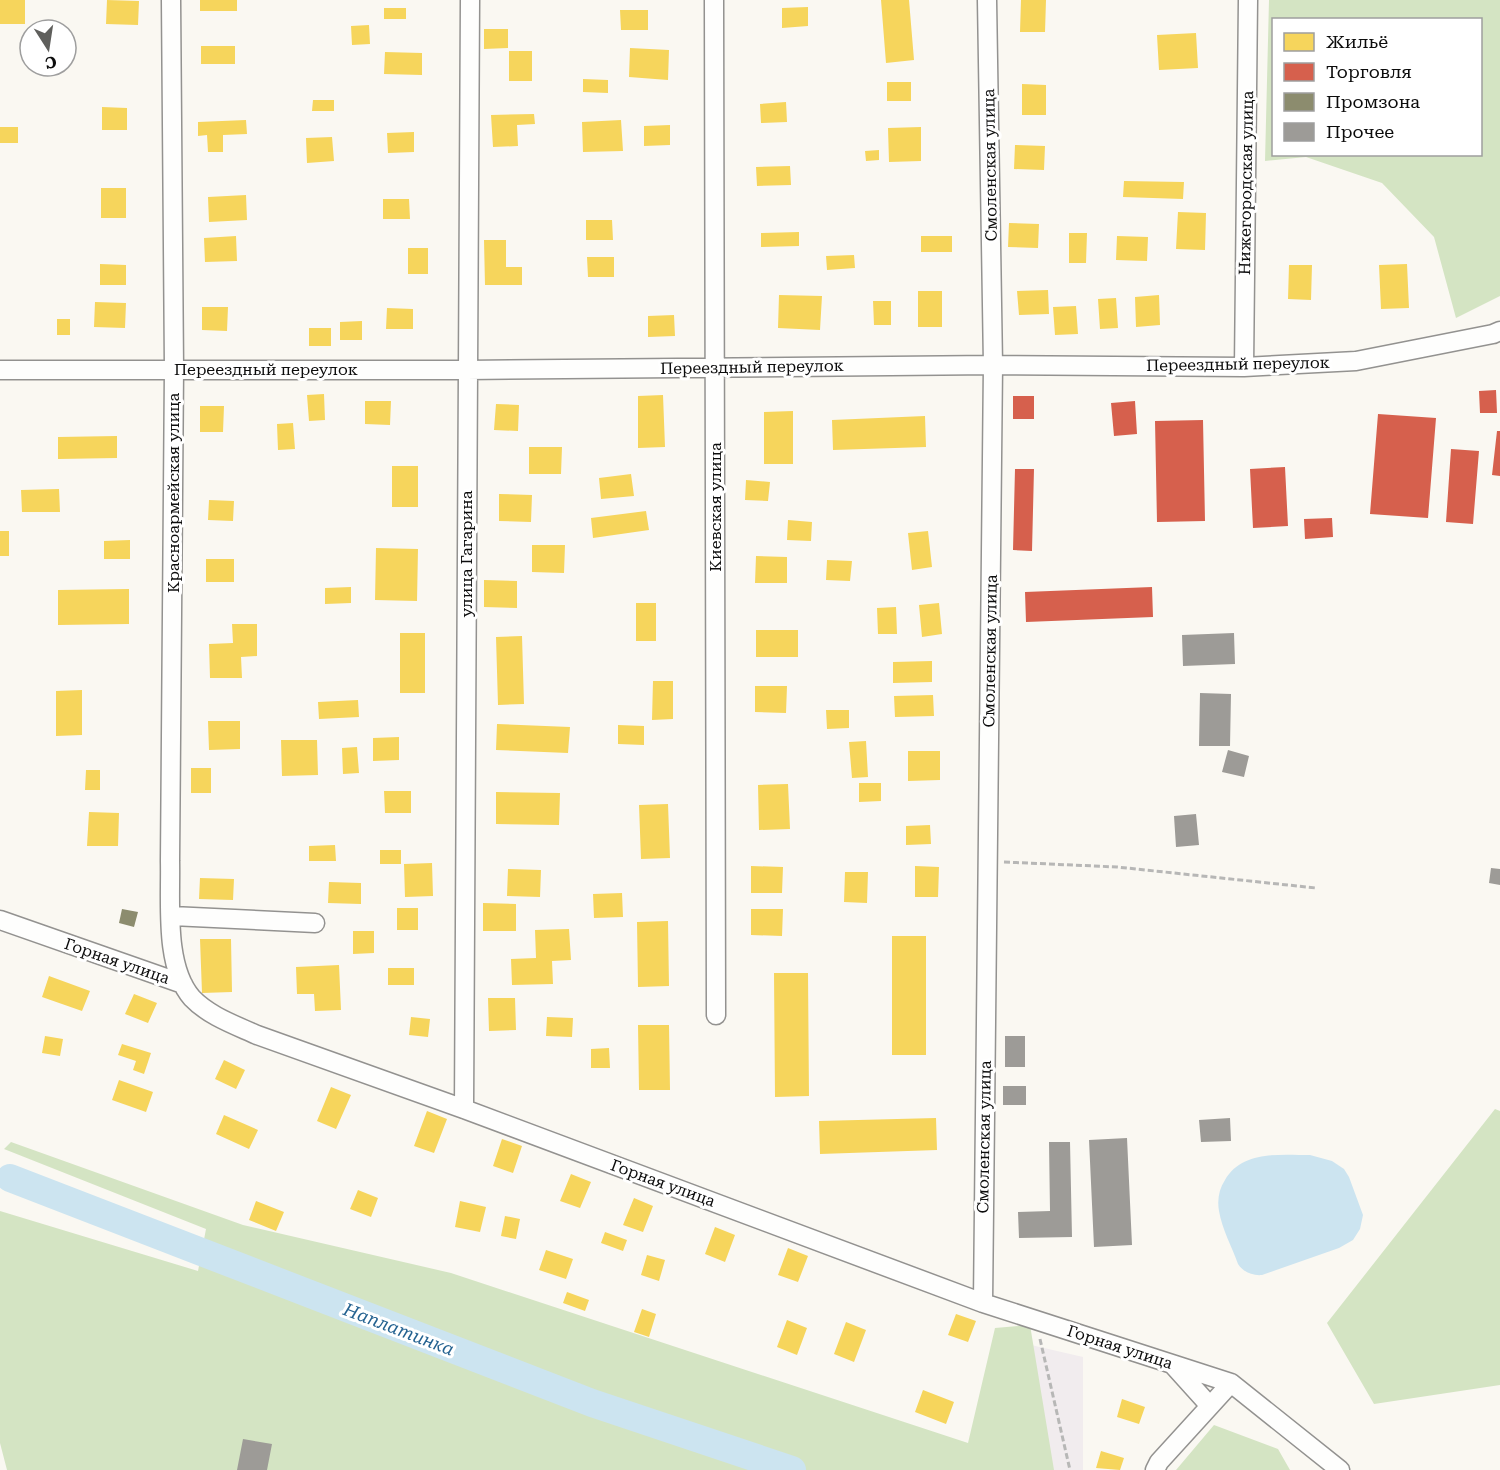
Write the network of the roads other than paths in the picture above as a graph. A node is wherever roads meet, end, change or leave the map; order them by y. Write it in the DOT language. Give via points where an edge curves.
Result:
graph roads {
  1 [pos="171,0"];
  2 [pos="470,0"];
  3 [pos="714,0"];
  4 [pos="987,0"];
  5 [pos="1248,0"];
  6 [pos="1500,331"];
  7 [pos="993,365"];
  8 [pos="715,367"];
  9 [pos="1244,367"];
  10 [pos="174,369"];
  11 [pos="0,370"];
  12 [pos="467,370"];
  13 [pos="172,916"];
  14 [pos="0,920"];
  15 [pos="315,922"];
  16 [pos="183,984"];
  17 [pos="716,1015"];
  18 [pos="464,1109"];
  19 [pos="983,1303"];
  20 [pos="1172,1364"];
  21 [pos="1231,1383"];
  22 [pos="1210,1406"];
  23 [pos="1155,1470"];
  24 [pos="1340,1470"];
  1 -- 10 [label="street, Красноармейская улица"];
  2 -- 12 [label="street, улица Гагарина"];
  3 -- 8 [label="street, Киевская улица"];
  4 -- 7 [label="street, Смоленская улица"];
  5 -- 9 [label="street, Нижегородская улица"];
  6 -- 9 [label="street, Переездный переулок" via="1356,360"];
  7 -- 8 [label="street, Переездный переулок"];
  7 -- 9 [label="street, Переездный переулок"];
  7 -- 19 [label="street, Смоленская улица"];
  8 -- 12 [label="street, Переездный переулок"];
  8 -- 17 [label="street, Киевская улица"];
  10 -- 11 [label="street, Переездный переулок"];
  10 -- 12 [label="street, Переездный переулок"];
  10 -- 13 [label="street, Красноармейская улица"];
  12 -- 18 [label="street, улица Гагарина"];
  13 -- 15 [label="street"];
  13 -- 16 [label="street, Красноармейская улица" via="176,966"];
  14 -- 16 [label="street, Горная улица"];
  16 -- 18 [label="street, Горная улица" via="205,1008 257,1035"];
  18 -- 19 [label="street, Горная улица"];
  19 -- 20 [label="street, Горная улица"];
  20 -- 21 [label="street, Горная улица"];
  20 -- 22 [label="street"];
  21 -- 22 [label="street"];
  21 -- 24 [label="street"];
  22 -- 23 [label="street"];
}
